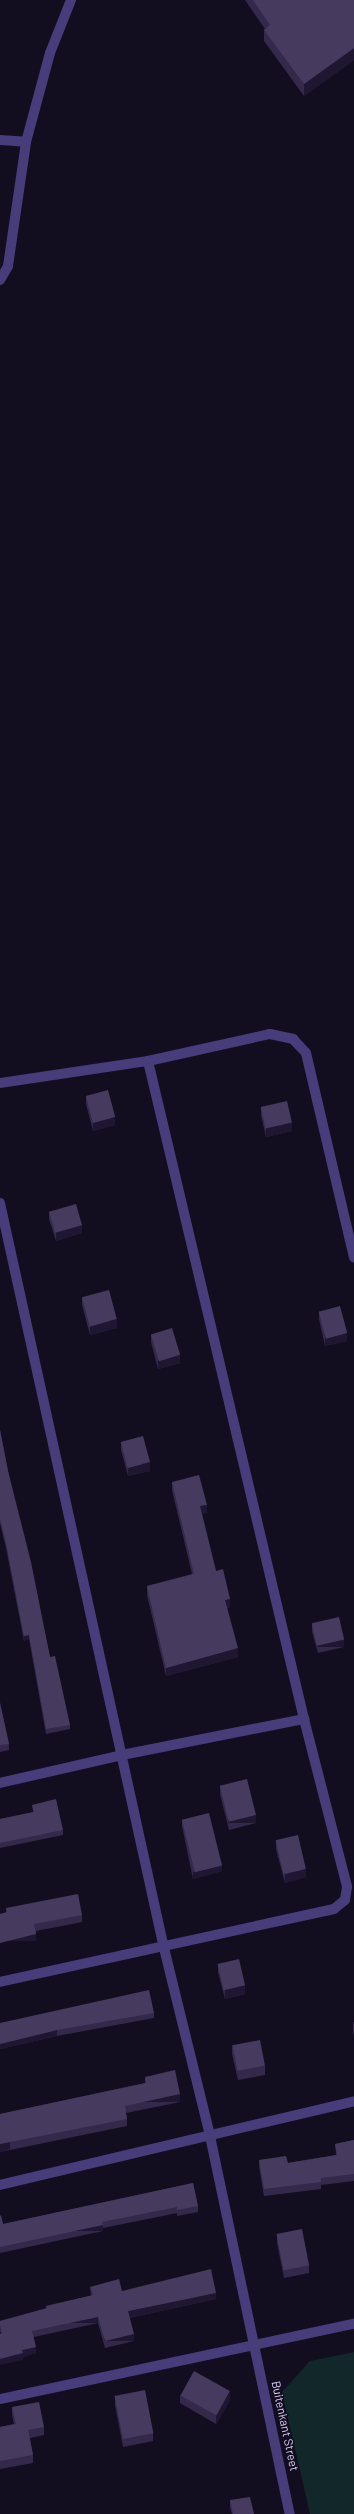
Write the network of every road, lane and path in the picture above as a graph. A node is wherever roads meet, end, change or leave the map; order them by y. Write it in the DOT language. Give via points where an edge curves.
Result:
graph roads {
  1 [pos="71,0"];
  2 [pos="0,140"];
  3 [pos="26,142"];
  4 [pos="0,280"];
  5 [pos="148,1061"];
  6 [pos="0,1084"];
  7 [pos="0,1203"];
  8 [pos="354,1257"];
  9 [pos="304,1719"];
  10 [pos="122,1755"];
  11 [pos="0,1783"];
  12 [pos="163,1944"];
  13 [pos="0,1982"];
  14 [pos="354,2101"];
  15 [pos="210,2136"];
  16 [pos="0,2185"];
  17 [pos="354,2324"];
  18 [pos="254,2344"];
  19 [pos="0,2399"];
  20 [pos="290,2514"];
  1 -- 3 [label="street" via="50,52"];
  2 -- 3 [label="street"];
  3 -- 4 [label="street" via="8,266"];
  5 -- 6 [label="street"];
  5 -- 8 [label="street" via="270,1034 293,1040 306,1053"];
  5 -- 9 [label="street"];
  7 -- 10 [label="street, Buitenkant Street"];
  9 -- 10 [label="street"];
  9 -- 12 [label="street" via="347,1887 345,1900 334,1909"];
  10 -- 11 [label="street"];
  10 -- 12 [label="street, Buitenkant Street"];
  12 -- 13 [label="street"];
  12 -- 15 [label="street, Buitenkant Street"];
  14 -- 15 [label="street"];
  15 -- 16 [label="street"];
  15 -- 18 [label="street, Buitenkant Street"];
  17 -- 18 [label="street"];
  18 -- 19 [label="street"];
  18 -- 20 [label="street, Buitenkant Street"];
}
